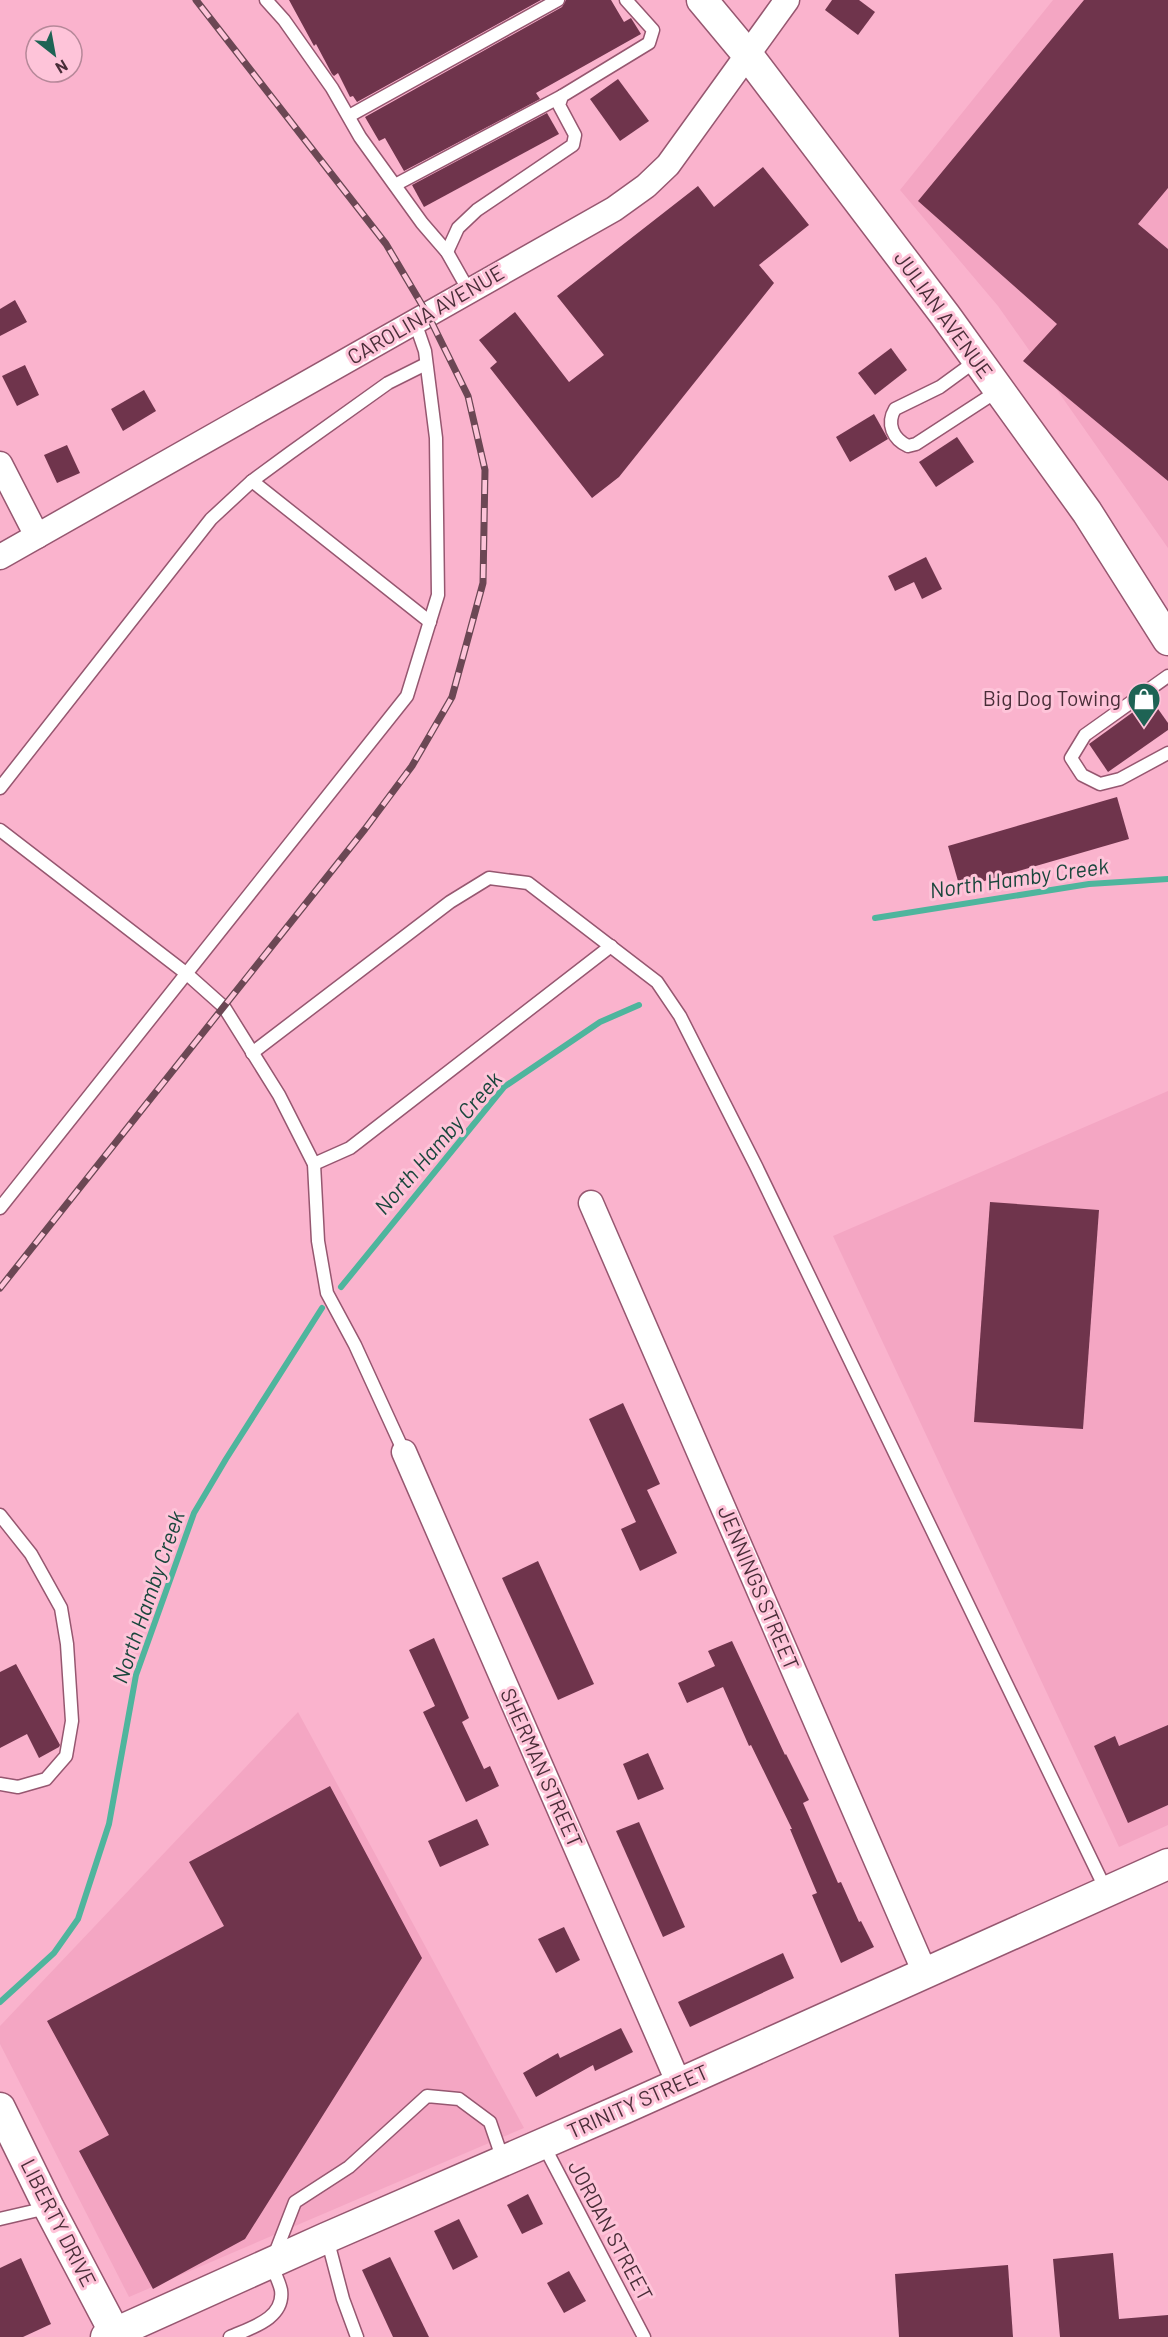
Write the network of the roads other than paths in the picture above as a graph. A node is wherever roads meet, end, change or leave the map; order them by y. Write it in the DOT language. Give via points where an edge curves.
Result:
graph roads {
  1 [pos="266,0"];
  2 [pos="558,0"];
  3 [pos="626,0"];
  4 [pos="702,0"];
  5 [pos="787,0"];
  6 [pos="747,54"];
  7 [pos="562,96"];
  8 [pos="349,117"];
  9 [pos="395,185"];
  10 [pos="447,252"];
  11 [pos="469,291"];
  12 [pos="415,322"];
  13 [pos="977,360"];
  14 [pos="426,364"];
  15 [pos="999,390"];
  16 [pos="0,464"];
  17 [pos="252,481"];
  18 [pos="37,536"];
  19 [pos="0,556"];
  20 [pos="430,622"];
  21 [pos="1168,640"];
  22 [pos="1168,676"];
  23 [pos="1168,753"];
  24 [pos="0,788"];
  25 [pos="0,830"];
  26 [pos="611,946"];
  27 [pos="187,974"];
  28 [pos="252,1053"];
  29 [pos="314,1164"];
  30 [pos="591,1203"];
  31 [pos="0,1208"];
  32 [pos="404,1452"];
  33 [pos="0,1515"];
  34 [pos="0,1784"];
  35 [pos="1168,1864"];
  36 [pos="1107,1892"];
  37 [pos="925,1973"];
  38 [pos="679,2084"];
  39 [pos="0,2108"];
  40 [pos="542,2144"];
  41 [pos="504,2161"];
  42 [pos="49,2208"];
  43 [pos="0,2219"];
  44 [pos="326,2238"];
  45 [pos="271,2264"];
  46 [pos="113,2336"];
  47 [pos="230,2337"];
  48 [pos="357,2337"];
  49 [pos="644,2337"];
  1 -- 8 [label="lane" via="284,20"];
  2 -- 8 [label="lane"];
  3 -- 7 [label="lane" via="653,30 650,43"];
  4 -- 6 [label="street, JULIAN AVENUE"];
  5 -- 6 [label="street, CAROLINA AVENUE"];
  6 -- 11 [label="street, CAROLINA AVENUE" via="668,165 646,186 614,209"];
  6 -- 13 [label="street, JULIAN AVENUE"];
  7 -- 9 [label="lane"];
  7 -- 10 [label="lane" via="559,105 575,135 573,145 477,210 458,228"];
  8 -- 9 [label="lane"];
  9 -- 10 [label="lane"];
  10 -- 11 [label="lane"];
  11 -- 12 [label="street, CAROLINA AVENUE"];
  12 -- 14 [label="lane"];
  12 -- 18 [label="street, CAROLINA AVENUE"];
  13 -- 15 [label="street, JULIAN AVENUE"];
  13 -- 15 [label="lane" via="940,387 894,409 890,426 900,442 916,444"];
  14 -- 17 [label="lane" via="388,383"];
  14 -- 20 [label="lane" via="436,438 438,595"];
  15 -- 21 [label="street, JULIAN AVENUE" via="1087,512"];
  16 -- 18 [label="street"];
  17 -- 20 [label="lane"];
  17 -- 24 [label="lane" via="211,519"];
  18 -- 19 [label="street, CAROLINA AVENUE"];
  20 -- 27 [label="lane" via="407,696"];
  22 -- 23 [label="lane" via="1085,735 1071,758 1082,775 1100,784 1120,779"];
  25 -- 27 [label="lane"];
  26 -- 28 [label="lane" via="528,883 489,878 450,902"];
  26 -- 29 [label="lane" via="350,1148"];
  26 -- 36 [label="lane" via="657,982 680,1016"];
  27 -- 28 [label="lane" via="224,1007"];
  27 -- 31 [label="lane"];
  28 -- 29 [label="lane" via="279,1095"];
  29 -- 32 [label="lane" via="318,1241 327,1293"];
  30 -- 37 [label="street, JENNINGS STREET"];
  32 -- 38 [label="street, SHERMAN STREET"];
  33 -- 34 [label="lane" via="31,1554 62,1608 72,1721 66,1756 46,1779 18,1787"];
  35 -- 36 [label="street, TRINITY STREET"];
  36 -- 37 [label="street, TRINITY STREET"];
  37 -- 38 [label="street, TRINITY STREET"];
  38 -- 40 [label="street, TRINITY STREET"];
  39 -- 42 [label="street, LIBERTY DRIVE"];
  40 -- 41 [label="street, TRINITY STREET"];
  40 -- 49 [label="lane, JORDAN STREET"];
  41 -- 44 [label="street, TRINITY STREET"];
  41 -- 45 [label="lane" via="490,2122 459,2099 427,2096 349,2167 295,2202"];
  42 -- 43 [label="lane"];
  42 -- 46 [label="street, LIBERTY DRIVE"];
  44 -- 45 [label="street, TRINITY STREET"];
  44 -- 48 [label="lane"];
  45 -- 46 [label="street, TRINITY STREET"];
  45 -- 47 [label="lane" via="280,2290 275,2313"];
}
